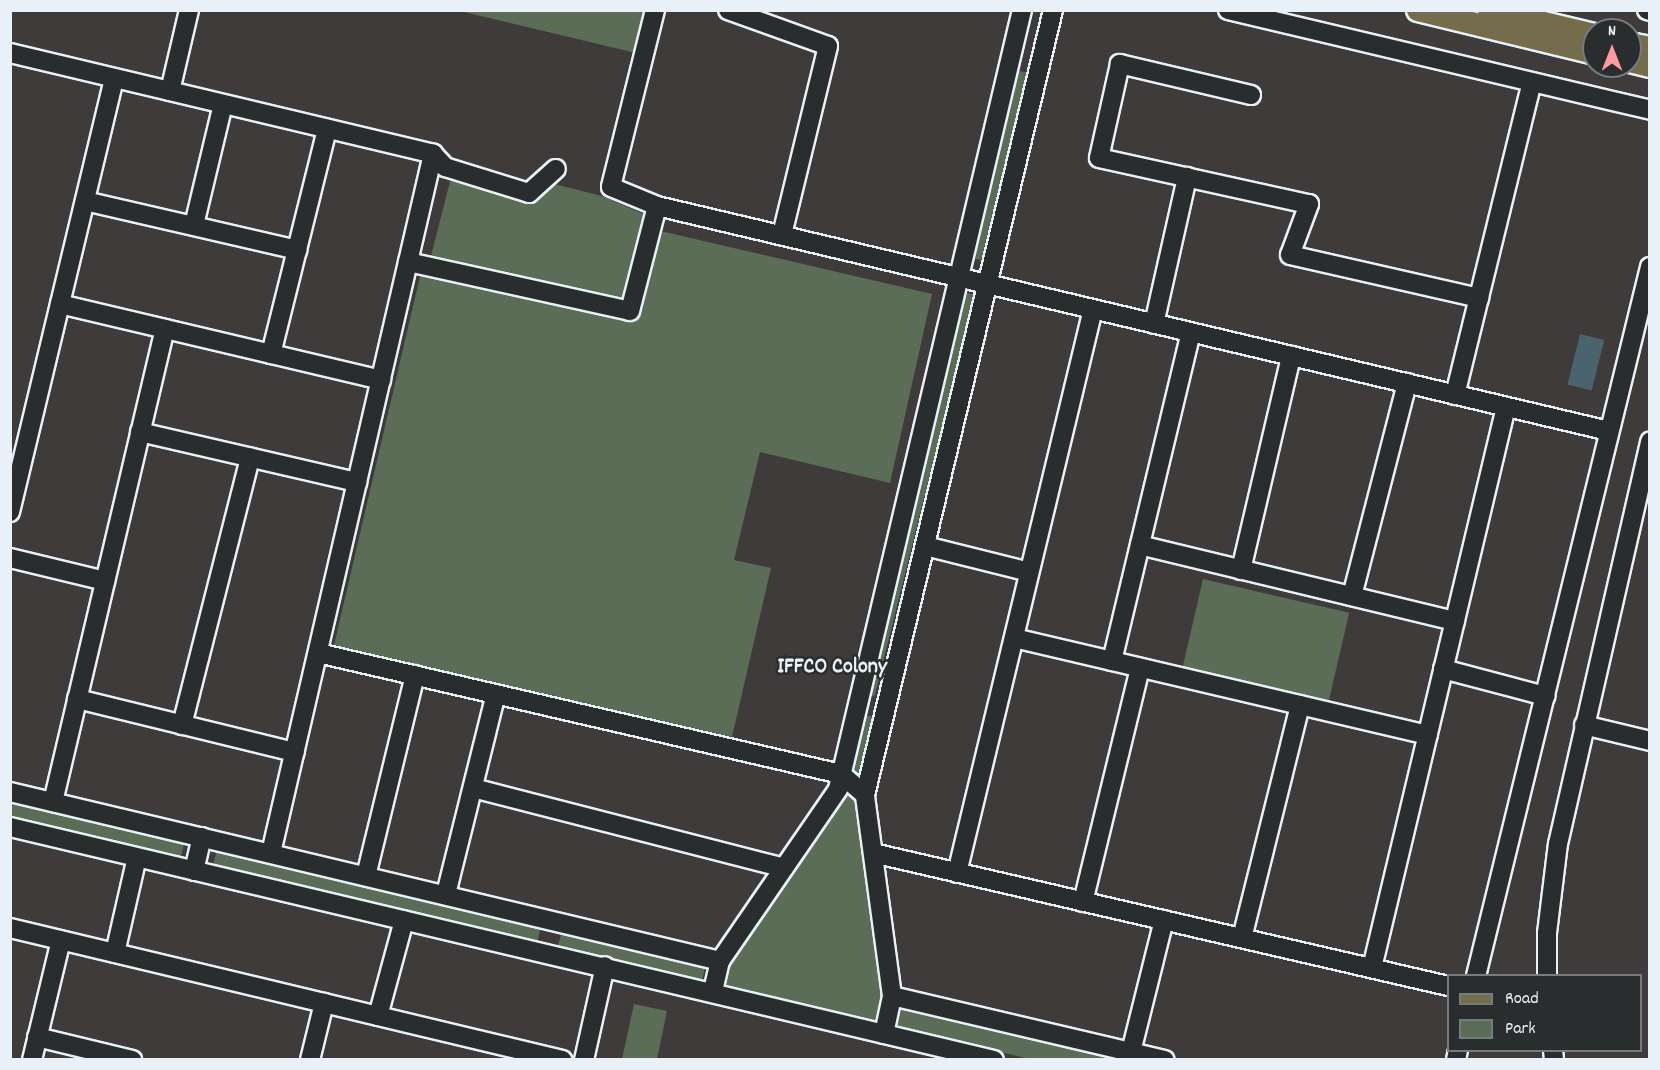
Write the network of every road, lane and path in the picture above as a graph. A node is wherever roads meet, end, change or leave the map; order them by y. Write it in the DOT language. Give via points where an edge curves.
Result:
graph roads {
  1 [pos="189,10"];
  2 [pos="655,10"];
  3 [pos="728,10"];
  4 [pos="1022,10"];
  5 [pos="1053,10"];
  6 [pos="1228,10"];
  7 [pos="1418,10"];
  8 [pos="1489,10"];
  9 [pos="1582,32"];
  10 [pos="1582,49"];
  11 [pos="10,53"];
  12 [pos="114,78"];
  13 [pos="1532,82"];
  14 [pos="170,91"];
  15 [pos="1251,95"];
  16 [pos="223,104"];
  17 [pos="1650,110"];
  18 [pos="327,129"];
  19 [pos="434,154"];
  20 [pos="556,169"];
  21 [pos="1187,177"];
  22 [pos="85,201"];
  23 [pos="657,206"];
  24 [pos="194,225"];
  25 [pos="782,236"];
  26 [pos="297,250"];
  27 [pos="408,262"];
  28 [pos="1650,267"];
  29 [pos="959,278"];
  30 [pos="987,285"];
  31 [pos="1479,298"];
  32 [pos="60,304"];
  33 [pos="1093,309"];
  34 [pos="1154,324"];
  35 [pos="165,329"];
  36 [pos="1191,332"];
  37 [pos="271,354"];
  38 [pos="1291,356"];
  39 [pos="381,380"];
  40 [pos="1407,383"];
  41 [pos="1455,395"];
  42 [pos="1506,407"];
  43 [pos="1609,431"];
  44 [pos="140,432"];
  45 [pos="1650,441"];
  46 [pos="250,458"];
  47 [pos="357,482"];
  48 [pos="10,512"];
  49 [pos="1140,545"];
  50 [pos="925,546"];
  51 [pos="10,558"];
  52 [pos="1241,570"];
  53 [pos="1029,572"];
  54 [pos="105,581"];
  55 [pos="1352,596"];
  56 [pos="1455,621"];
  57 [pos="1014,638"];
  58 [pos="318,653"];
  59 [pos="1112,661"];
  60 [pos="1140,668"];
  61 [pos="1443,669"];
  62 [pos="415,675"];
  63 [pos="496,694"];
  64 [pos="1545,696"];
  65 [pos="77,699"];
  66 [pos="858,704"];
  67 [pos="1300,705"];
  68 [pos="885,709"];
  69 [pos="182,725"];
  70 [pos="1584,725"];
  71 [pos="1428,735"];
  72 [pos="1650,741"];
  73 [pos="295,752"];
  74 [pos="841,774"];
  75 [pos="472,788"];
  76 [pos="10,792"];
  77 [pos="865,795"];
  78 [pos="53,802"];
  79 [pos="10,827"];
  80 [pos="202,837"];
  81 [pos="272,853"];
  82 [pos="873,853"];
  83 [pos="137,857"];
  84 [pos="784,868"];
  85 [pos="194,871"];
  86 [pos="957,873"];
  87 [pos="366,876"];
  88 [pos="446,894"];
  89 [pos="1083,902"];
  90 [pos="551,919"];
  91 [pos="404,920"];
  92 [pos="1164,920"];
  93 [pos="10,928"];
  94 [pos="1242,938"];
  95 [pos="61,940"];
  96 [pos="543,952"];
  97 [pos="115,953"];
  98 [pos="720,961"];
  99 [pos="605,966"];
  100 [pos="1372,968"];
  101 [pos="1476,974"];
  102 [pos="1547,974"];
  103 [pos="1447,986"];
  104 [pos="713,991"];
  105 [pos="892,996"];
  106 [pos="324,1003"];
  107 [pos="378,1016"];
  108 [pos="884,1034"];
  109 [pos="37,1037"];
  110 [pos="1131,1052"];
  111 [pos="32,1059"];
  112 [pos="132,1059"];
  113 [pos="310,1059"];
  114 [pos="562,1059"];
  115 [pos="584,1059"];
  116 [pos="994,1059"];
  117 [pos="1165,1059"];
  1 -- 14 [label="street"];
  2 -- 23 [label="street" via="611,187"];
  3 -- 25 [label="street" via="828,46"];
  4 -- 29 [label="street"];
  5 -- 30 [label="street"];
  6 -- 13 [label="street"];
  7 -- 10 [label="main road"];
  8 -- 9 [label="main road"];
  11 -- 12 [label="street"];
  12 -- 14 [label="street"];
  12 -- 22 [label="street"];
  13 -- 17 [label="street"];
  13 -- 31 [label="street"];
  14 -- 16 [label="street"];
  15 -- 21 [label="street" via="1120,64 1099,158"];
  16 -- 18 [label="street"];
  16 -- 24 [label="street"];
  18 -- 19 [label="street"];
  18 -- 26 [label="street"];
  19 -- 20 [label="street" via="445,167 529,194"];
  19 -- 27 [label="street"];
  21 -- 31 [label="street" via="1309,204 1290,255"];
  21 -- 34 [label="street"];
  22 -- 24 [label="street"];
  22 -- 32 [label="street"];
  23 -- 25 [label="street"];
  23 -- 27 [label="street" via="630,311"];
  24 -- 26 [label="street"];
  25 -- 29 [label="street"];
  26 -- 37 [label="street"];
  27 -- 39 [label="street"];
  28 -- 43 [label="street"];
  29 -- 30 [label="street"];
  29 -- 66 [label="street"];
  30 -- 33 [label="street"];
  30 -- 50 [label="street"];
  31 -- 41 [label="street"];
  32 -- 35 [label="street"];
  32 -- 48 [label="street"];
  33 -- 34 [label="street"];
  33 -- 53 [label="street"];
  34 -- 36 [label="street"];
  35 -- 37 [label="street"];
  35 -- 44 [label="street"];
  36 -- 38 [label="street"];
  36 -- 49 [label="street"];
  37 -- 39 [label="street"];
  38 -- 40 [label="street"];
  38 -- 52 [label="street"];
  39 -- 47 [label="street"];
  40 -- 41 [label="street"];
  40 -- 55 [label="street"];
  41 -- 42 [label="street"];
  42 -- 43 [label="street"];
  42 -- 56 [label="street"];
  43 -- 64 [label="street"];
  44 -- 46 [label="street"];
  44 -- 54 [label="street"];
  45 -- 70 [label="street"];
  46 -- 47 [label="street"];
  46 -- 69 [label="street"];
  47 -- 58 [label="street"];
  49 -- 52 [label="street"];
  49 -- 59 [label="street"];
  50 -- 53 [label="street"];
  50 -- 68 [label="street"];
  51 -- 54 [label="street"];
  52 -- 55 [label="street"];
  53 -- 57 [label="street"];
  54 -- 65 [label="street"];
  55 -- 56 [label="street"];
  56 -- 61 [label="street"];
  57 -- 59 [label="street"];
  57 -- 86 [label="street"];
  58 -- 62 [label="street"];
  58 -- 73 [label="street"];
  59 -- 60 [label="street"];
  60 -- 67 [label="street"];
  60 -- 89 [label="street"];
  61 -- 64 [label="street"];
  61 -- 71 [label="street"];
  62 -- 63 [label="street"];
  62 -- 87 [label="street"];
  63 -- 74 [label="street"];
  63 -- 75 [label="street"];
  64 -- 101 [label="street"];
  65 -- 69 [label="street"];
  65 -- 78 [label="street"];
  66 -- 68 [label="street"];
  66 -- 74 [label="street"];
  67 -- 71 [label="street"];
  67 -- 94 [label="street"];
  68 -- 77 [label="street"];
  69 -- 73 [label="street"];
  70 -- 72 [label="street"];
  70 -- 102 [label="street" via="1558,844 1547,933"];
  71 -- 100 [label="street"];
  73 -- 81 [label="street"];
  74 -- 77 [label="street"];
  74 -- 84 [label="street" via="838,789"];
  75 -- 84 [label="street"];
  75 -- 88 [label="street"];
  76 -- 78 [label="street"];
  77 -- 82 [label="street"];
  78 -- 80 [label="street"];
  79 -- 83 [label="street"];
  80 -- 81 [label="street"];
  80 -- 85 [label="street"];
  81 -- 87 [label="street"];
  82 -- 86 [label="street"];
  82 -- 105 [label="street"];
  83 -- 85 [label="street"];
  83 -- 97 [label="street"];
  84 -- 98 [label="street"];
  85 -- 91 [label="street"];
  86 -- 89 [label="street"];
  87 -- 88 [label="street"];
  88 -- 90 [label="street"];
  89 -- 92 [label="street"];
  90 -- 96 [label="street"];
  90 -- 98 [label="street"];
  91 -- 96 [label="street"];
  91 -- 107 [label="street"];
  92 -- 94 [label="street"];
  92 -- 110 [label="street"];
  93 -- 95 [label="street"];
  94 -- 100 [label="street"];
  95 -- 97 [label="street"];
  95 -- 109 [label="street"];
  96 -- 99 [label="street"];
  97 -- 106 [label="street"];
  98 -- 104 [label="street"];
  99 -- 104 [label="street"];
  99 -- 115 [label="street"];
  100 -- 103 [label="street"];
  104 -- 108 [label="street"];
  105 -- 108 [label="street"];
  105 -- 110 [label="street"];
  106 -- 107 [label="street"];
  106 -- 113 [label="street"];
  107 -- 114 [label="street"];
  108 -- 116 [label="street"];
  109 -- 111 [label="street"];
  109 -- 112 [label="street"];
  110 -- 117 [label="street"];
}
